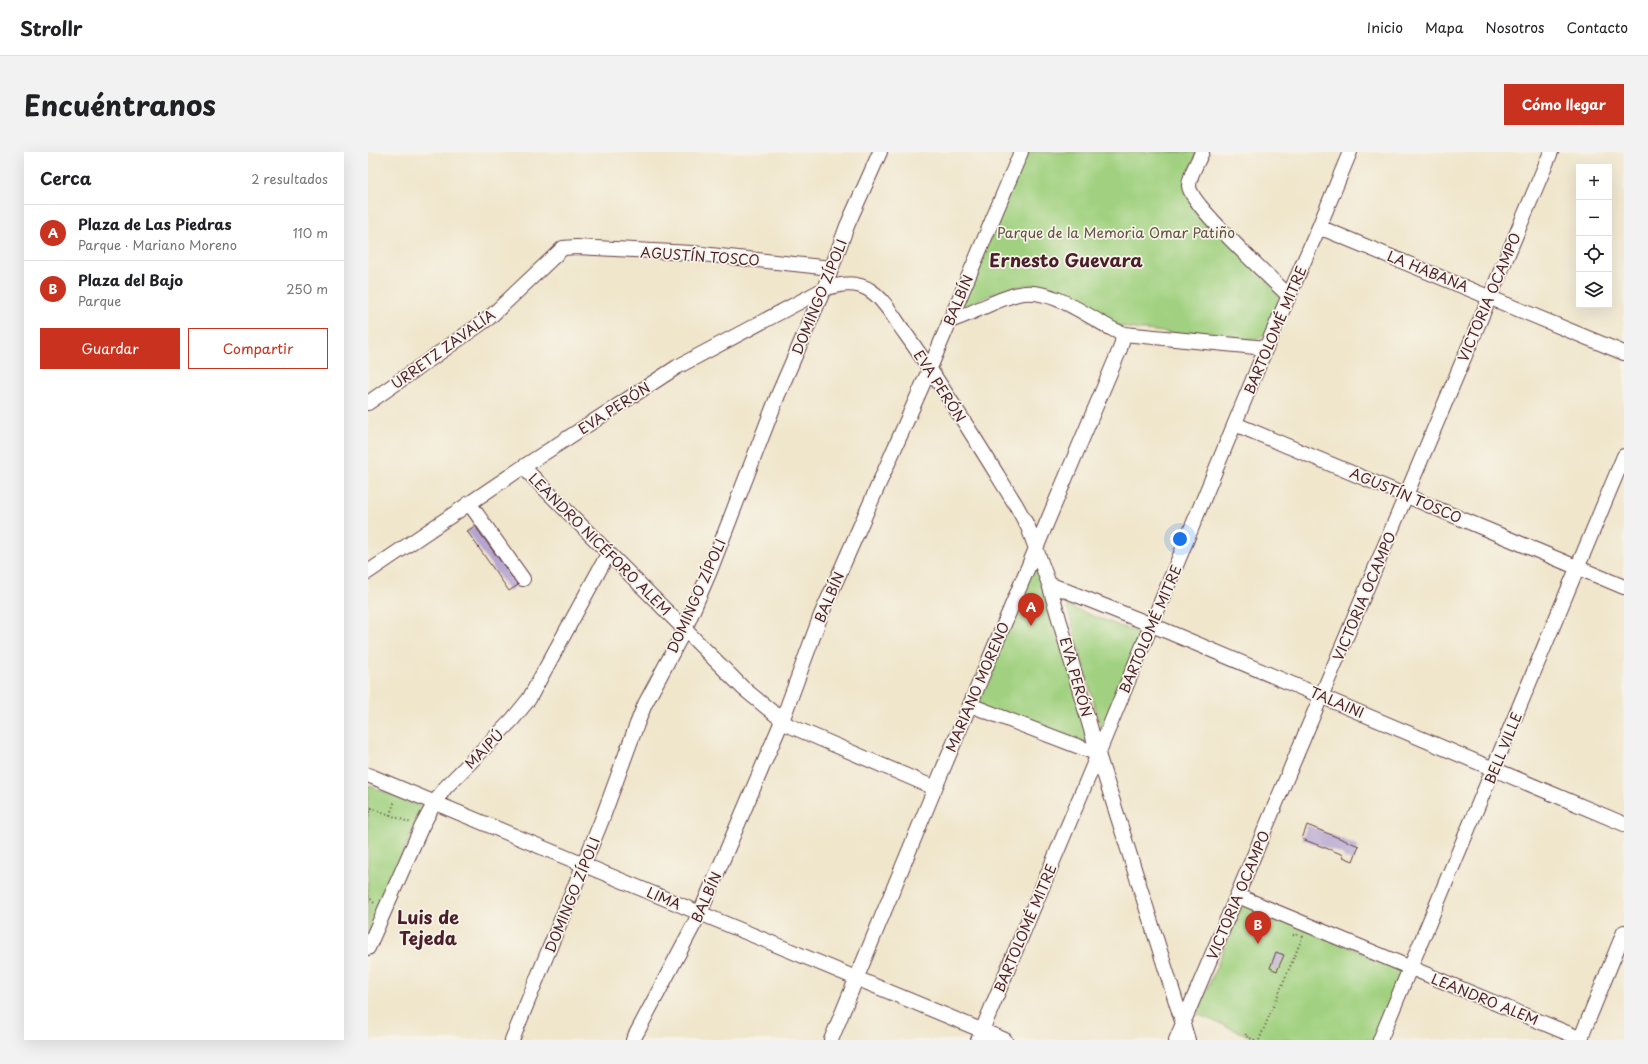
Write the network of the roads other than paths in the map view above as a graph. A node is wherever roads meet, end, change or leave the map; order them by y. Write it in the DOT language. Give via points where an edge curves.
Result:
graph roads {
  1 [pos="880,152"];
  2 [pos="1021,152"];
  3 [pos="1202,152"];
  4 [pos="1350,152"];
  5 [pos="1551,152"];
  6 [pos="1320,227"];
  7 [pos="569,247"];
  8 [pos="831,268"];
  9 [pos="824,289"];
  10 [pos="1289,296"];
  11 [pos="1490,296"];
  12 [pos="949,321"];
  13 [pos="1124,334"];
  14 [pos="1266,348"];
  15 [pos="1624,353"];
  16 [pos="930,368"];
  17 [pos="368,403"];
  18 [pos="1235,424"];
  19 [pos="1624,456"];
  20 [pos="523,467"];
  21 [pos="1406,495"];
  22 [pos="470,503"];
  23 [pos="1036,547"];
  24 [pos="608,554"];
  25 [pos="1578,567"];
  26 [pos="368,572"];
  27 [pos="523,580"];
  28 [pos="1049,584"];
  29 [pos="1624,587"];
  30 [pos="1152,625"];
  31 [pos="685,630"];
  32 [pos="1321,696"];
  33 [pos="970,705"];
  34 [pos="782,721"];
  35 [pos="1098,754"];
  36 [pos="1494,768"];
  37 [pos="368,775"];
  38 [pos="935,788"];
  39 [pos="434,802"];
  40 [pos="1624,824"];
  41 [pos="584,864"];
  42 [pos="1238,896"];
  43 [pos="700,913"];
  44 [pos="1624,932"];
  45 [pos="368,948"];
  46 [pos="1411,968"];
  47 [pos="856,977"];
  48 [pos="1182,1024"];
  49 [pos="980,1035"];
  50 [pos="512,1040"];
  51 [pos="633,1040"];
  52 [pos="831,1040"];
  53 [pos="1004,1040"];
  54 [pos="1176,1040"];
  55 [pos="1188,1040"];
  56 [pos="1380,1040"];
  57 [pos="1581,1040"];
  1 -- 8 [label="street, DOMINGO ZÍPOLI"];
  2 -- 12 [label="street, BALBÍN"];
  3 -- 10 [label="street" via="1190,182 1191,193 1205,213"];
  4 -- 6 [label="street, BARTOLOMÉ MITRE"];
  5 -- 11 [label="street, VICTORIA OCAMPO"];
  6 -- 10 [label="street, BARTOLOMÉ MITRE"];
  6 -- 11 [label="street, LA HABANA"];
  7 -- 8 [label="street, AGUSTÍN TOSCO" via="692,253"];
  7 -- 17 [label="street, URRETZ ZAVALÍA" via="558,251 489,318"];
  8 -- 9 [label="street, DOMINGO ZÍPOLI"];
  9 -- 16 [label="street, EVA PERÓN" via="849,284 871,291 886,307"];
  9 -- 20 [label="street, EVA PERÓN" via="677,367"];
  9 -- 31 [label="street, DOMINGO ZÍPOLI" via="778,395"];
  10 -- 14 [label="street, BARTOLOMÉ MITRE"];
  11 -- 15 [label="street, LA HABANA"];
  11 -- 21 [label="street, VICTORIA OCAMPO"];
  12 -- 13 [label="street" via="1006,298 1032,292 1055,298"];
  12 -- 16 [label="street, BALBÍN"];
  13 -- 14 [label="street"];
  13 -- 23 [label="street, MARIANO MORENO" via="1120,349"];
  14 -- 18 [label="street, BARTOLOMÉ MITRE"];
  16 -- 23 [label="street, EVA PERÓN" via="1016,504"];
  16 -- 34 [label="street, BALBÍN" via="821,615"];
  18 -- 21 [label="street, AGUSTÍN TOSCO"];
  18 -- 30 [label="street, BARTOLOMÉ MITRE"];
  19 -- 25 [label="street, BELL VILLE"];
  20 -- 22 [label="street, EVA PERÓN"];
  20 -- 24 [label="street, LEANDRO NICÉFORO ALEM"];
  21 -- 25 [label="street, AGUSTÍN TOSCO"];
  21 -- 32 [label="street, VICTORIA OCAMPO"];
  22 -- 26 [label="street, EVA PERÓN"];
  22 -- 27 [label="street"];
  23 -- 28 [label="street, EVA PERÓN"];
  23 -- 33 [label="street, MARIANO MORENO"];
  24 -- 31 [label="street, LEANDRO NICÉFORO ALEM"];
  24 -- 39 [label="street, MAIPÚ" via="525,704"];
  25 -- 29 [label="street, AGUSTÍN TOSCO"];
  25 -- 36 [label="street, BELL VILLE"];
  28 -- 30 [label="street, TALAINI"];
  28 -- 35 [label="street, EVA PERÓN"];
  30 -- 32 [label="street, TALAINI"];
  30 -- 35 [label="street, BARTOLOMÉ MITRE"];
  31 -- 34 [label="street, LEANDRO NICÉFORO ALEM" via="743,688"];
  31 -- 41 [label="street, DOMINGO ZÍPOLI" via="645,704"];
  32 -- 36 [label="street, TALAINI"];
  32 -- 42 [label="street, VICTORIA OCAMPO"];
  33 -- 35 [label="street"];
  33 -- 38 [label="street, MARIANO MORENO"];
  34 -- 38 [label="street, LEANDRO NICÉFORO ALEM"];
  34 -- 43 [label="street, BALBÍN"];
  35 -- 48 [label="street, EVA PERÓN"];
  35 -- 49 [label="street, BARTOLOMÉ MITRE"];
  36 -- 40 [label="street, TALAINI"];
  36 -- 46 [label="street, BELL VILLE"];
  37 -- 39 [label="street, LIMA"];
  38 -- 47 [label="street, MARIANO MORENO"];
  39 -- 41 [label="street, LIMA"];
  39 -- 45 [label="street, MAIPÚ"];
  41 -- 43 [label="street, LIMA"];
  41 -- 50 [label="street, DOMINGO ZÍPOLI"];
  42 -- 46 [label="street"];
  42 -- 48 [label="street, VICTORIA OCAMPO"];
  43 -- 47 [label="street, LIMA"];
  43 -- 51 [label="street, BALBÍN"];
  44 -- 57 [label="street"];
  46 -- 56 [label="street, BELL VILLE"];
  46 -- 57 [label="street, LEANDRO ALEM"];
  47 -- 49 [label="street, LIMA"];
  47 -- 52 [label="street, MARIANO MORENO"];
  48 -- 54 [label="street, VICTORIA OCAMPO"];
  48 -- 55 [label="street, EVA PERÓN"];
  49 -- 53 [label="street, LIMA"];
}
